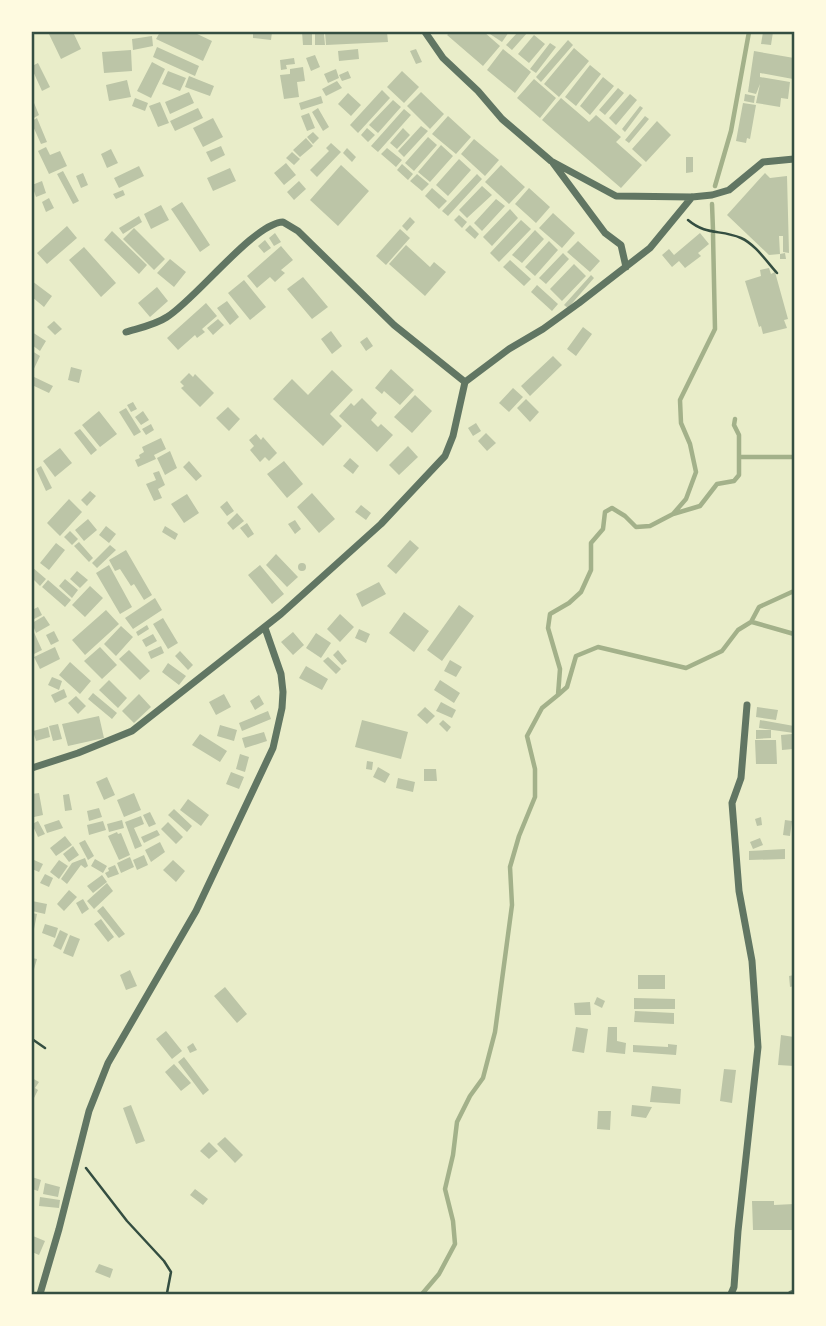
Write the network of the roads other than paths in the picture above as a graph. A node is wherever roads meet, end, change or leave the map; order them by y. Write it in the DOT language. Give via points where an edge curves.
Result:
graph roads {
  1 [pos="425,32"];
  2 [pos="794,159"];
  3 [pos="551,161"];
  4 [pos="692,197"];
  5 [pos="626,267"];
  6 [pos="126,332"];
  7 [pos="465,382"];
  8 [pos="265,628"];
  9 [pos="747,705"];
  10 [pos="32,768"];
  11 [pos="40,1294"];
  12 [pos="731,1294"];
  1 -- 3 [label="street" via="443,58 502,119"];
  2 -- 4 [label="street" via="763,162 729,190"];
  3 -- 4 [label="street" via="616,196"];
  3 -- 5 [label="street" via="605,233 621,245"];
  4 -- 5 [label="street" via="650,248"];
  5 -- 7 [label="street"];
  6 -- 7 [label="street" via="167,318 253,238 283,222 298,231 394,325"];
  7 -- 8 [label="street" via="445,456 381,524"];
  8 -- 10 [label="street" via="132,731"];
  8 -- 11 [label="street" via="283,692 273,748 196,911 108,1063 89,1111"];
  9 -- 12 [label="street" via="741,778 732,803 758,1047"];
}
